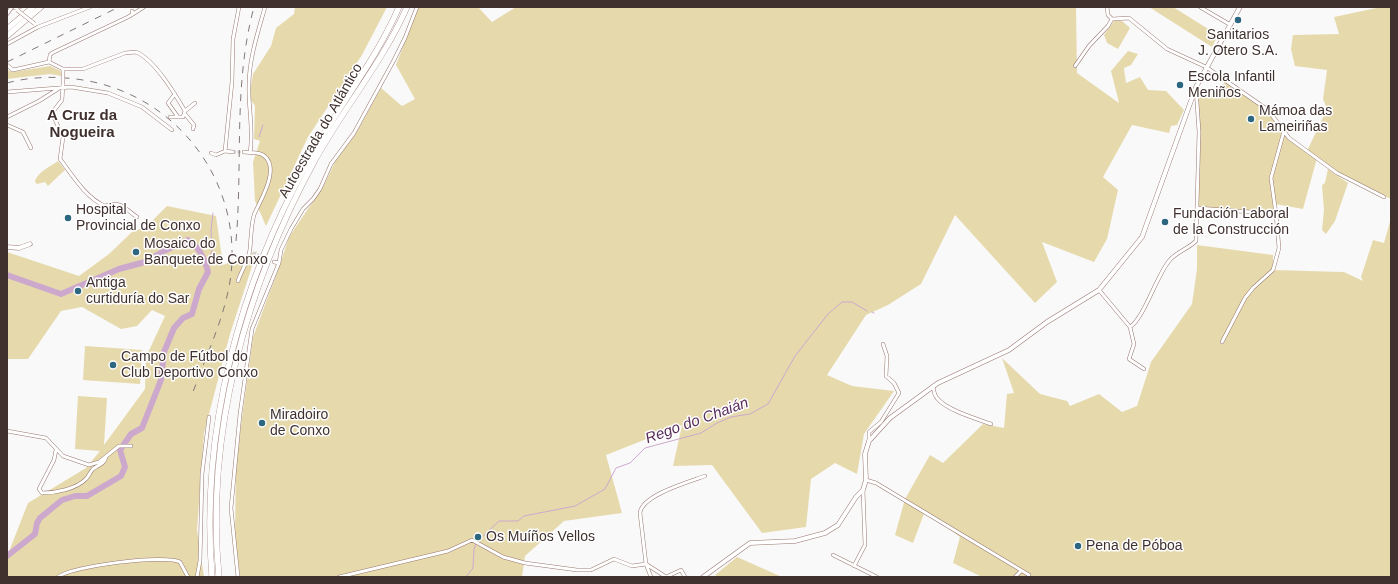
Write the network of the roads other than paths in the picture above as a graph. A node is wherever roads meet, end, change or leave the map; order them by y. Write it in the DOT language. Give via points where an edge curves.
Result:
graph roads {
  1 [pos="20,7"];
  2 [pos="33,7"];
  3 [pos="41,7"];
  4 [pos="90,7"];
  5 [pos="144,7"];
  6 [pos="239,7"];
  7 [pos="265,7"];
  8 [pos="399,7"];
  9 [pos="407,7"];
  10 [pos="417,7"];
  11 [pos="1107,7"];
  12 [pos="1200,7"];
  13 [pos="1240,7"];
  14 [pos="15,8"];
  15 [pos="7,14"];
  16 [pos="1112,19"];
  17 [pos="1229,24"];
  18 [pos="36,26"];
  19 [pos="9,30"];
  20 [pos="7,36"];
  21 [pos="7,44"];
  22 [pos="49,62"];
  23 [pos="8,66"];
  24 [pos="1075,66"];
  25 [pos="1206,67"];
  26 [pos="63,70"];
  27 [pos="63,86"];
  28 [pos="1196,87"];
  29 [pos="58,89"];
  30 [pos="7,92"];
  31 [pos="175,94"];
  32 [pos="196,103"];
  33 [pos="172,110"];
  34 [pos="167,112"];
  35 [pos="185,113"];
  36 [pos="7,117"];
  37 [pos="170,117"];
  38 [pos="178,117"];
  39 [pos="7,124"];
  40 [pos="193,129"];
  41 [pos="172,130"];
  42 [pos="1284,131"];
  43 [pos="31,148"];
  44 [pos="225,151"];
  45 [pos="233,152"];
  46 [pos="244,152"];
  47 [pos="211,153"];
  48 [pos="251,153"];
  49 [pos="1384,197"];
  50 [pos="1198,208"];
  51 [pos="1276,214"];
  52 [pos="137,217"];
  53 [pos="30,244"];
  54 [pos="7,247"];
  55 [pos="274,262"];
  56 [pos="279,263"];
  57 [pos="238,281"];
  58 [pos="1099,290"];
  59 [pos="1130,327"];
  60 [pos="1222,342"];
  61 [pos="883,344"];
  62 [pos="1144,369"];
  63 [pos="933,386"];
  64 [pos="209,417"];
  65 [pos="991,424"];
  66 [pos="7,431"];
  67 [pos="869,441"];
  68 [pos="132,446"];
  69 [pos="56,450"];
  70 [pos="106,457"];
  71 [pos="705,476"];
  72 [pos="866,480"];
  73 [pos="863,490"];
  74 [pos="833,555"];
  75 [pos="646,564"];
  76 [pos="854,566"];
  77 [pos="1021,571"];
  78 [pos="1028,575"];
  79 [pos="58,577"];
  80 [pos="188,577"];
  81 [pos="197,577"];
  82 [pos="212,577"];
  83 [pos="219,577"];
  84 [pos="238,577"];
  85 [pos="339,577"];
  86 [pos="651,577"];
  87 [pos="685,577"];
  88 [pos="703,577"];
  89 [pos="877,577"];
  90 [pos="1015,577"];
  1 -- 14 [label="street"];
  2 -- 19 [label="highway"];
  3 -- 19 [label="highway"];
  4 -- 18 [label="street"];
  5 -- 22 [label="street" via="52,53"];
  6 -- 44 [label="street" via="233,39 232,82"];
  7 -- 48 [label="street" via="250,70"];
  8 -- 82 [label="highway, Autoestrada do Atlántico" via="386,33 310,158 281,213 249,294 232,354 216,432 210,500"];
  9 -- 83 [label="highway, Autoestrada do Atlántico" via="315,160 287,215 255,296 238,355 223,432 215,507"];
  10 -- 56 [label="street" via="394,60 354,132 331,164 313,200 303,209 291,229 281,250"];
  11 -- 16 [label="street" via="1108,15"];
  12 -- 17 [label="street"];
  13 -- 17 [label="street"];
  14 -- 15 [label="street"];
  14 -- 18 [label="street, bridge"];
  16 -- 24 [label="street"];
  16 -- 25 [label="street" via="1129,18 1167,49"];
  17 -- 25 [label="street"];
  18 -- 21 [label="street"];
  19 -- 20 [label="highway"];
  22 -- 23 [label="street" via="16,70"];
  22 -- 26 [label="street"];
  25 -- 28 [label="street"];
  25 -- 42 [label="street" via="1268,110"];
  26 -- 27 [label="street, bridge"];
  26 -- 31 [label="street" via="88,68 125,53 136,52 153,66"];
  27 -- 29 [label="street"];
  27 -- 41 [label="street" via="125,99 147,110"];
  27 -- 52 [label="street" via="62,100 52,113 63,137 60,159 87,193 97,201 105,206 115,203 122,205"];
  28 -- 50 [label="street" via="1199,132"];
  28 -- 58 [label="street" via="1142,237"];
  29 -- 30 [label="street"];
  29 -- 36 [label="street"];
  31 -- 33 [label="street" via="168,103"];
  31 -- 35 [label="street"];
  32 -- 35 [label="street"];
  33 -- 34 [label="street"];
  33 -- 38 [label="street"];
  35 -- 38 [label="street"];
  35 -- 40 [label="street" via="194,125"];
  37 -- 38 [label="street"];
  39 -- 43 [label="street" via="22,132"];
  42 -- 49 [label="street" via="1337,173"];
  42 -- 51 [label="street" via="1271,178"];
  44 -- 45 [label="street"];
  44 -- 47 [label="street" via="216,155"];
  46 -- 48 [label="street"];
  48 -- 57 [label="street" via="261,154 268,162 269,176 267,190 254,217 251,252"];
  50 -- 51 [label="street"];
  50 -- 59 [label="street" via="1196,241 1169,261 1140,316"];
  51 -- 60 [label="street" via="1279,248 1273,270 1245,298"];
  53 -- 54 [label="street" via="19,248"];
  55 -- 56 [label="street"];
  56 -- 84 [label="street" via="252,328 240,414 231,508"];
  58 -- 59 [label="street"];
  58 -- 63 [label="street" via="1047,322 1009,350"];
  59 -- 62 [label="street" via="1134,344 1129,359"];
  61 -- 67 [label="street" via="886,377 894,383 899,393 880,422 869,432"];
  63 -- 65 [label="street" via="935,397 940,403"];
  63 -- 67 [label="street" via="890,418"];
  64 -- 81 [label="street" via="202,474 200,561"];
  66 -- 69 [label="street" via="46,438"];
  67 -- 72 [label="street"];
  68 -- 70 [label="street" via="121,446"];
  69 -- 70 [label="street" via="63,456 89,465"];
  69 -- 70 [label="street" via="40,492 51,493 83,482"];
  71 -- 75 [label="street" via="652,497 643,504 640,513"];
  72 -- 73 [label="street"];
  72 -- 77 [label="street" via="883,487"];
  73 -- 76 [label="street" via="865,545"];
  73 -- 88 [label="street" via="838,525 832,529 811,538 795,541 750,543"];
  74 -- 76 [label="street"];
  75 -- 85 [label="street" via="632,566 614,559 591,570 577,570 525,563 503,557 469,540 448,551"];
  75 -- 86 [label="street"];
  75 -- 87 [label="street" via="663,576 670,576 681,570"];
  76 -- 89 [label="street"];
  77 -- 78 [label="street"];
  77 -- 90 [label="street"];
  79 -- 80 [label="street" via="68,572 119,561 171,560 180,562"];
}
